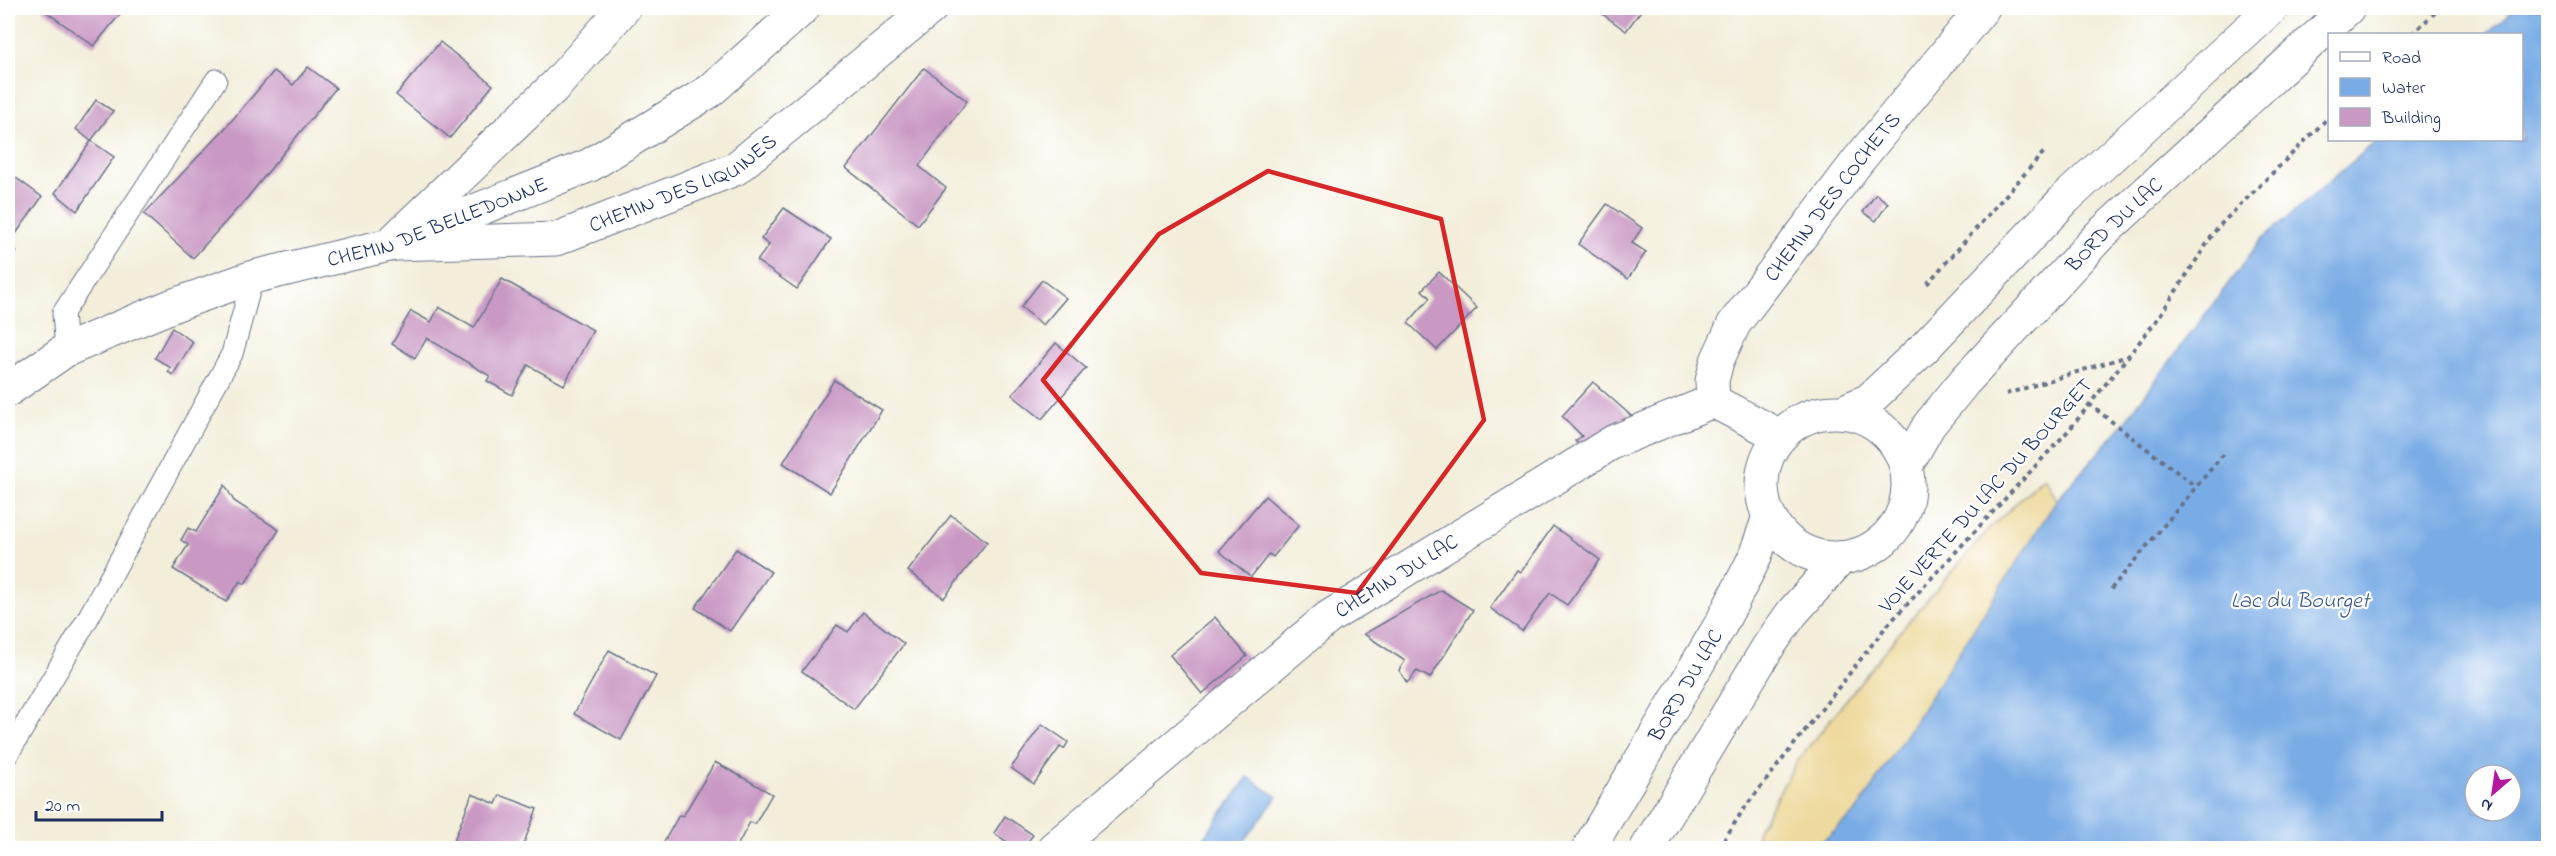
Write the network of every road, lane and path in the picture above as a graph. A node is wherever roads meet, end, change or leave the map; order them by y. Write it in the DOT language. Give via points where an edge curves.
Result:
graph roads {
  1 [pos="624,8"];
  2 [pos="803,8"];
  3 [pos="931,8"];
  4 [pos="1983,8"];
  5 [pos="2272,8"];
  6 [pos="2348,8"];
  7 [pos="2440,8"];
  8 [pos="2413,33"];
  9 [pos="216,80"];
  10 [pos="2328,118"];
  11 [pos="389,244"];
  12 [pos="253,277"];
  13 [pos="66,350"];
  14 [pos="2126,356"];
  15 [pos="35,372"];
  16 [pos="2070,375"];
  17 [pos="8,390"];
  18 [pos="1713,401"];
  19 [pos="2089,404"];
  20 [pos="8,408"];
  21 [pos="1842,412"];
  22 [pos="1780,436"];
  23 [pos="2226,451"];
  24 [pos="1906,466"];
  25 [pos="2195,486"];
  26 [pos="1769,517"];
  27 [pos="1841,558"];
  28 [pos="2111,589"];
  29 [pos="8,754"];
  30 [pos="1054,849"];
  31 [pos="1589,849"];
  32 [pos="1647,849"];
  33 [pos="1719,849"];
  1 -- 11 [label="main road" via="557,84"];
  2 -- 11 [label="main road, CHEMIN DE BELLEDONNE" via="710,91 590,165"];
  3 -- 11 [label="main road, CHEMIN DES LIQUINES" via="735,169 556,239"];
  4 -- 18 [label="main road, CHEMIN DES COCHETS" via="1857,162 1734,324 1717,361"];
  5 -- 21 [label="main road" via="2066,198 1869,400"];
  6 -- 24 [label="main road, BORD DU LAC" via="2100,235 1965,381 1929,425"];
  7 -- 8 [label="path"];
  9 -- 13 [label="lane" via="63,313"];
  10 -- 14 [label="path, VOIE VERTE DU LAC DU BOURGET" via="2218,227 2157,320"];
  11 -- 12 [label="main road, CHEMIN DE BELLEDONNE"];
  12 -- 13 [label="main road, CHEMIN DE BELLEDONNE"];
  12 -- 29 [label="lane" via="232,354 87,620"];
  13 -- 15 [label="main road, CHEMIN DE BELLEDONNE"];
  14 -- 16 [label="path"];
  14 -- 19 [label="path, VOIE VERTE DU LAC DU BOURGET"];
  15 -- 17 [label="main road, CHEMIN DE BELLEDONNE"];
  15 -- 20 [label="main road"];
  18 -- 22 [label="main road"];
  18 -- 30 [label="main road, CHEMIN DU LAC" via="1613,442 1329,617"];
  19 -- 25 [label="path"];
  19 -- 33 [label="path, VOIE VERTE DU LAC DU BOURGET" via="1885,628 1743,810"];
  21 -- 22 [label="main road" via="1820,413 1800,420"];
  21 -- 24 [label="main road" via="1867,418 1896,443"];
  22 -- 26 [label="main road" via="1767,458 1761,489"];
  23 -- 25 [label="path"];
  24 -- 27 [label="main road" via="1911,487 1893,530 1875,547"];
  25 -- 28 [label="path"];
  26 -- 27 [label="main road" via="1784,538 1800,549 1824,558"];
  26 -- 31 [label="main road, BORD DU LAC" via="1754,559 1721,624"];
  27 -- 32 [label="main road" via="1792,613 1768,647"];
}
